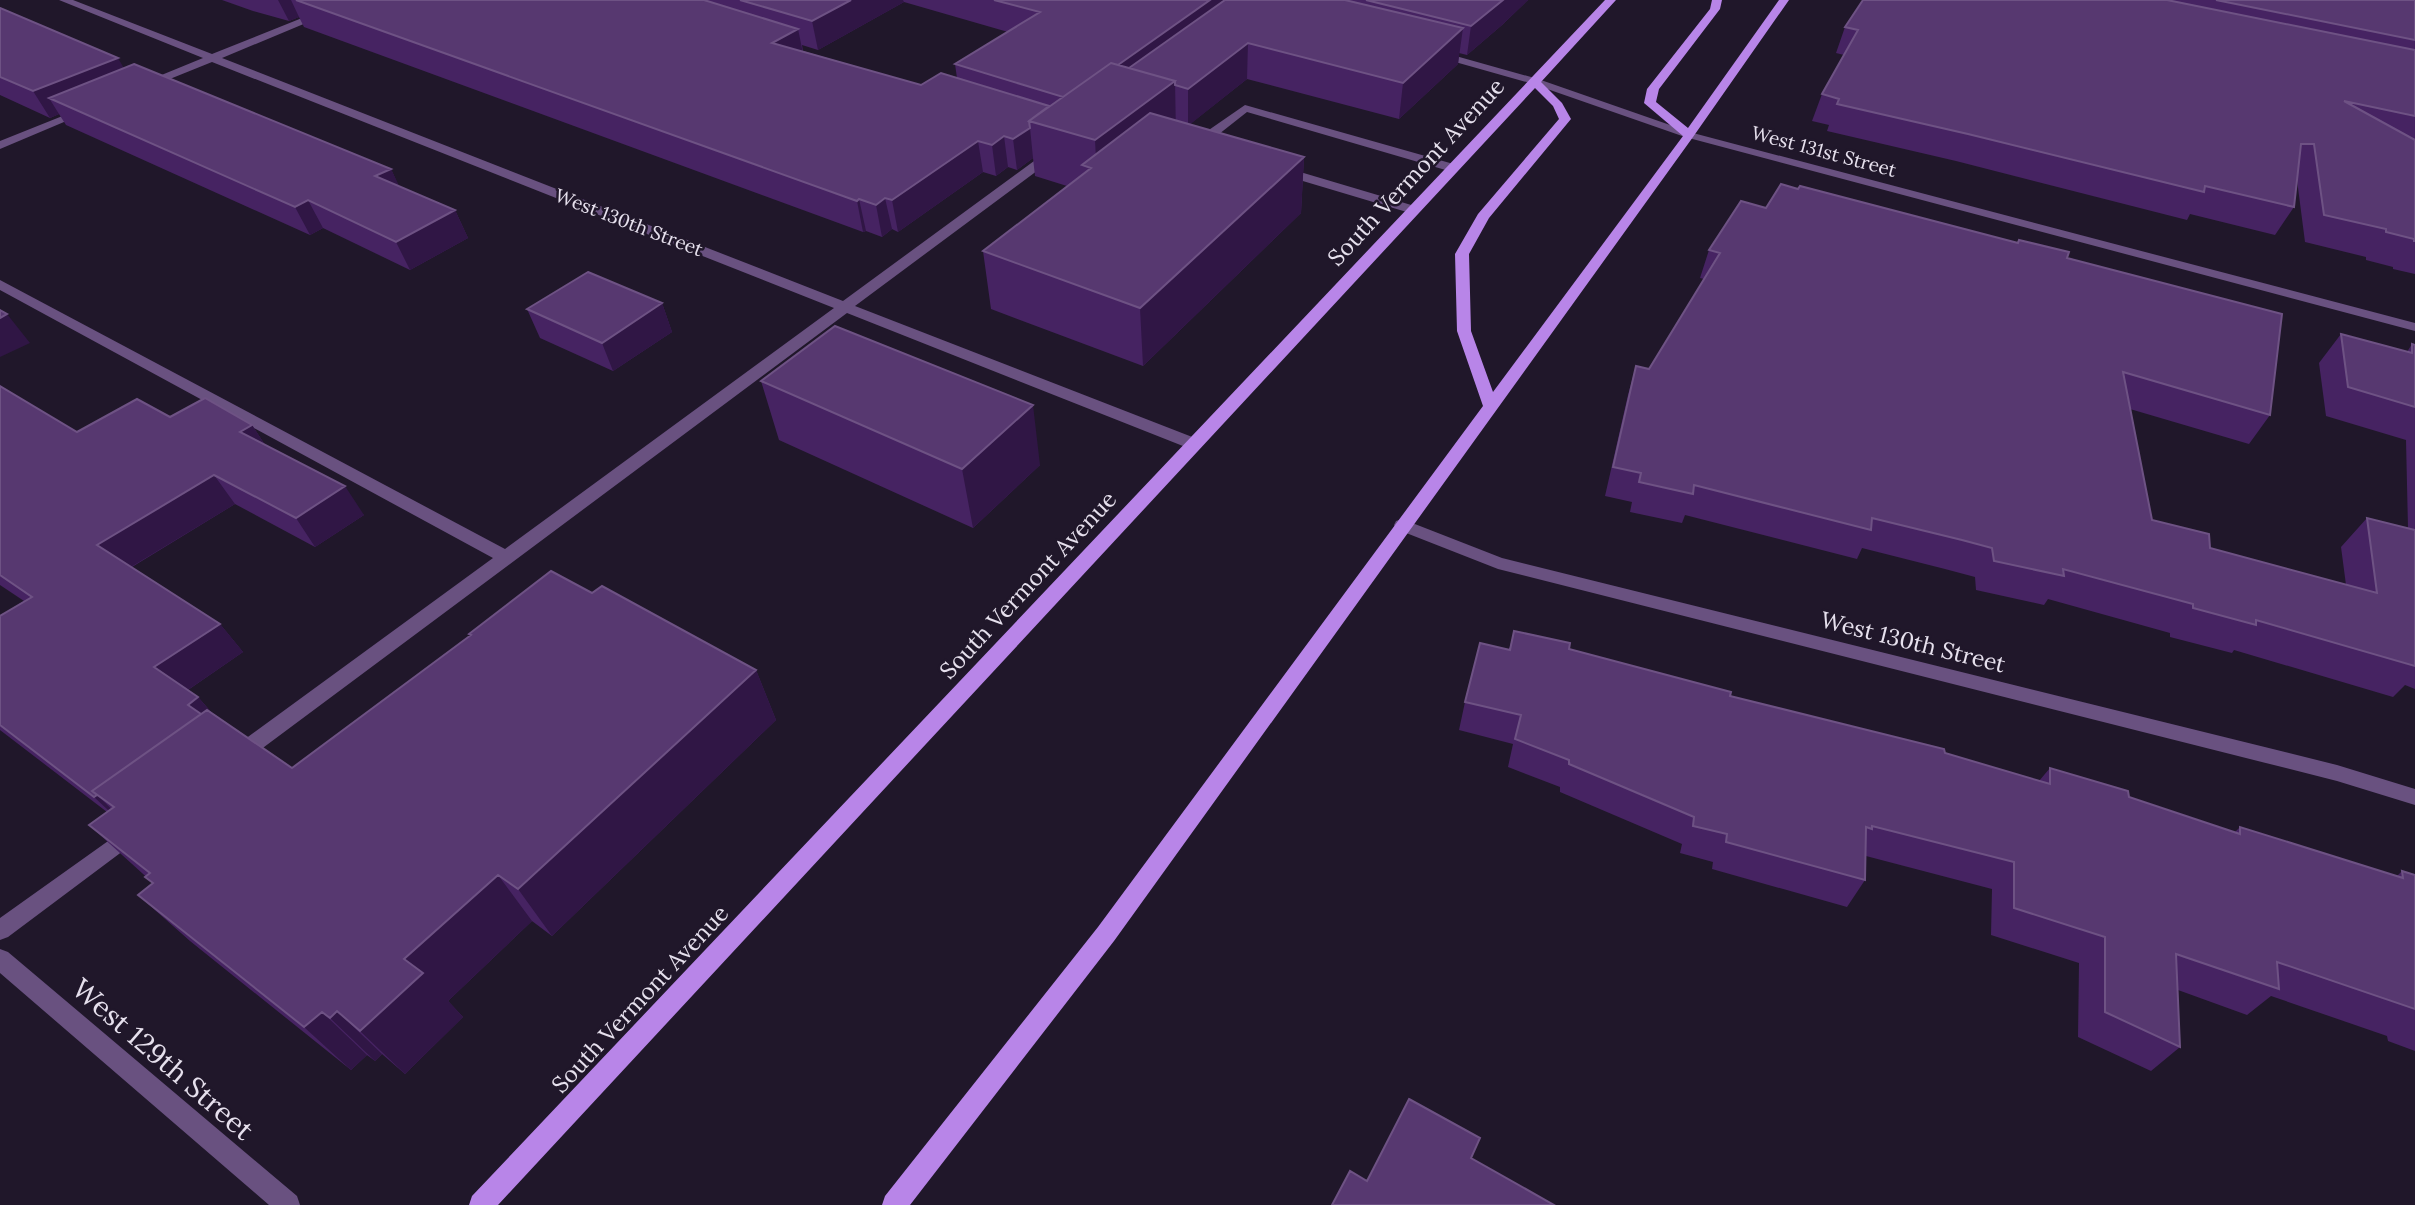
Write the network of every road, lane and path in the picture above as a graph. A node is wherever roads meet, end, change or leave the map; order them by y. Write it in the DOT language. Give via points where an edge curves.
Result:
graph roads {
  1 [pos="64,0"];
  2 [pos="356,0"];
  3 [pos="1611,0"];
  4 [pos="1717,0"];
  5 [pos="1784,0"];
  6 [pos="1420,49"];
  7 [pos="212,59"];
  8 [pos="1534,82"];
  9 [pos="137,89"];
  10 [pos="100,104"];
  11 [pos="1689,135"];
  12 [pos="0,145"];
  13 [pos="1064,145"];
  14 [pos="1231,156"];
  15 [pos="1269,167"];
  16 [pos="1453,168"];
  17 [pos="1414,210"];
  18 [pos="0,284"];
  19 [pos="846,307"];
  20 [pos="2415,327"];
  21 [pos="1490,405"];
  22 [pos="1194,444"];
  23 [pos="1402,525"];
  24 [pos="506,557"];
  25 [pos="225,764"];
  26 [pos="2415,797"];
  27 [pos="146,822"];
  28 [pos="0,930"];
  29 [pos="0,958"];
  30 [pos="288,1205"];
  31 [pos="481,1205"];
  32 [pos="894,1205"];
  1 -- 7 [label="street, West 130th Street"];
  2 -- 7 [label="street"];
  3 -- 8 [label="main road, South Vermont Avenue"];
  4 -- 11 [label="main road" via="1715,9 1653,89 1650,103"];
  5 -- 11 [label="main road"];
  6 -- 8 [label="street, West 131st Street"];
  7 -- 9 [label="street"];
  7 -- 19 [label="street, West 130th Street"];
  8 -- 11 [label="street, West 131st Street"];
  8 -- 16 [label="main road, South Vermont Avenue"];
  8 -- 21 [label="main road" via="1558,104 1565,119 1483,217 1462,254 1464,331"];
  10 -- 12 [label="street"];
  11 -- 20 [label="street, West 131st Street"];
  11 -- 21 [label="main road"];
  13 -- 19 [label="street"];
  14 -- 16 [label="street" via="1218,152 1201,135 1245,108"];
  15 -- 17 [label="street"];
  16 -- 17 [label="main road, South Vermont Avenue"];
  17 -- 22 [label="main road, South Vermont Avenue"];
  18 -- 24 [label="street"];
  19 -- 22 [label="street, West 130th Street"];
  19 -- 24 [label="street"];
  21 -- 23 [label="main road"];
  22 -- 31 [label="main road, South Vermont Avenue"];
  23 -- 26 [label="street, West 130th Street" via="1498,563"];
  23 -- 32 [label="main road" via="1106,934"];
  24 -- 25 [label="street"];
  27 -- 28 [label="street"];
  29 -- 30 [label="street, West 129th Street"];
}
